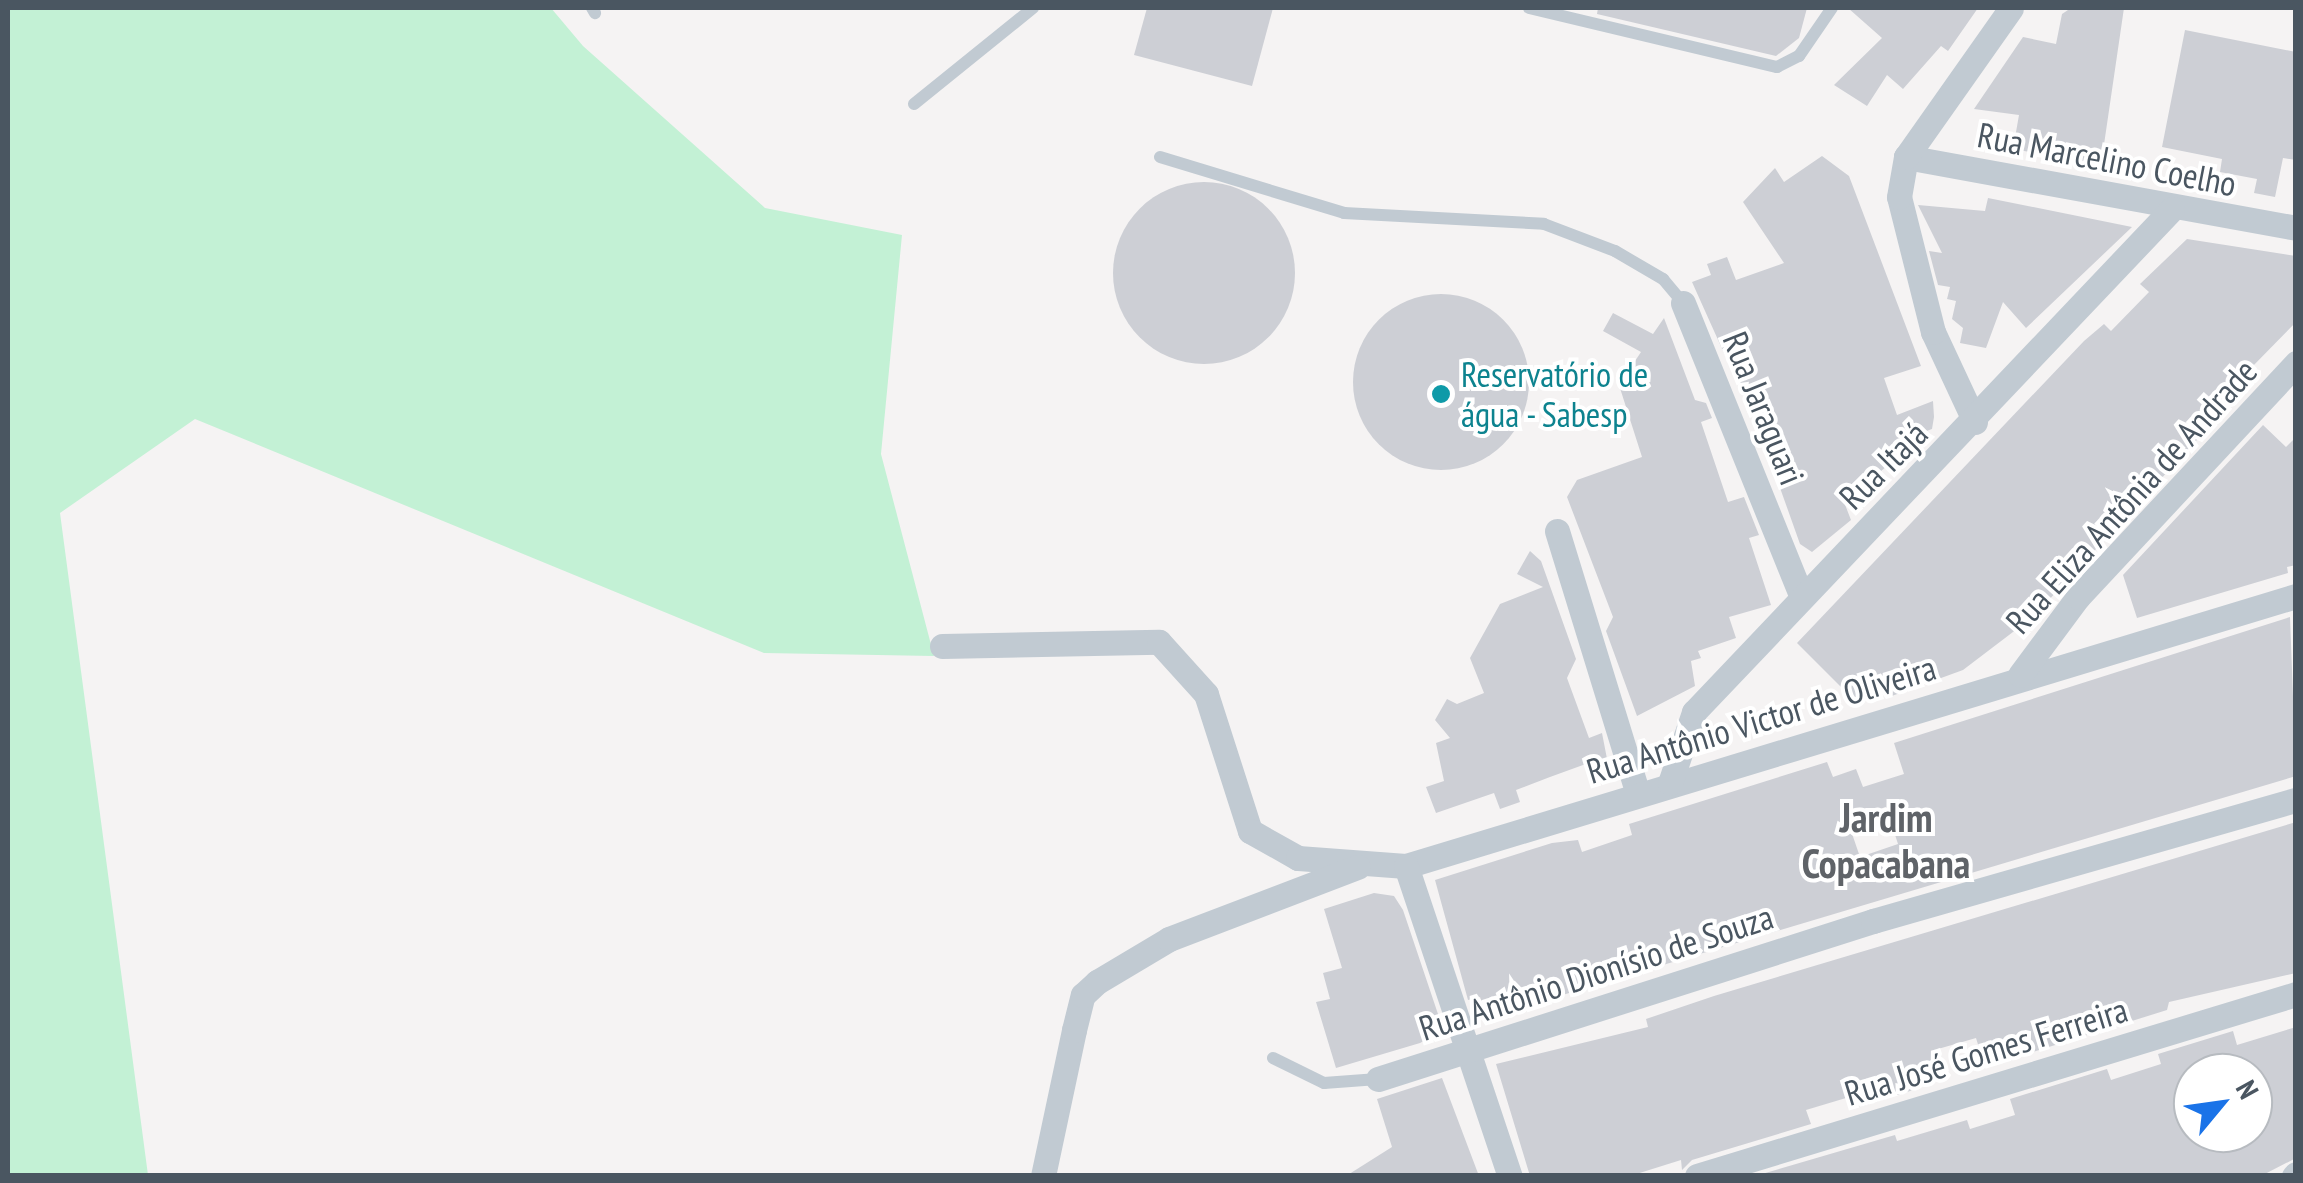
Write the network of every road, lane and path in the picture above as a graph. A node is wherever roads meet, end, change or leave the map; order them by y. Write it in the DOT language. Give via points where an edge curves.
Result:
graph roads {
  1 [pos="1034,8"];
  2 [pos="1530,8"];
  3 [pos="1832,8"];
  4 [pos="2011,8"];
  5 [pos="914,104"];
  6 [pos="1906,157"];
  7 [pos="1160,158"];
  8 [pos="2172,209"];
  9 [pos="2296,228"];
  10 [pos="1682,302"];
  11 [pos="2296,363"];
  12 [pos="1975,422"];
  13 [pos="1557,531"];
  14 [pos="1802,596"];
  15 [pos="2296,596"];
  16 [pos="942,646"];
  17 [pos="2020,675"];
  18 [pos="1670,783"];
  19 [pos="1638,794"];
  20 [pos="2296,800"];
  21 [pos="1367,864"];
  22 [pos="1406,866"];
  23 [pos="2296,994"];
  24 [pos="1469,1048"];
  25 [pos="1273,1058"];
  26 [pos="1378,1079"];
  27 [pos="1042,1176"];
  28 [pos="1510,1176"];
  29 [pos="1697,1176"];
  1 -- 5 [label="lane"];
  2 -- 3 [label="lane" via="1777,68 1799,56"];
  4 -- 6 [label="street"];
  6 -- 8 [label="street, Rua Marcelino Coelho"];
  6 -- 12 [label="street" via="1902,226 1933,332"];
  7 -- 10 [label="lane" via="1344,214 1544,224 1631,260 1664,279"];
  8 -- 9 [label="street, Rua Marcelino Coelho"];
  8 -- 12 [label="street, Rua Itajá"];
  10 -- 14 [label="street, Rua Jaraguari"];
  11 -- 17 [label="street, Rua Eliza Antônia de Andrade" via="2078,598"];
  12 -- 14 [label="street, Rua Itajá"];
  13 -- 19 [label="street"];
  14 -- 18 [label="street, Rua Itajá" via="1694,712"];
  15 -- 17 [label="street, Rua Antônio Victor de Oliveira"];
  16 -- 21 [label="street, Rua Antônio Victor de Oliveira" via="1160,642 1206,694 1250,830 1298,858"];
  17 -- 18 [label="street, Rua Antônio Victor de Oliveira"];
  18 -- 19 [label="street, Rua Antônio Victor de Oliveira"];
  19 -- 22 [label="street, Rua Antônio Victor de Oliveira"];
  20 -- 24 [label="street, Rua Antônio Dionísio de Souza" via="1873,921"];
  21 -- 22 [label="street, Rua Antônio Victor de Oliveira"];
  21 -- 27 [label="street" via="1169,939 1096,982 1084,996 1074,1030"];
  22 -- 24 [label="street"];
  23 -- 29 [label="street, Rua José Gomes Ferreira"];
  24 -- 26 [label="street, Rua Antônio Dionísio de Souza"];
  24 -- 28 [label="street"];
  25 -- 26 [label="lane" via="1324,1083"];
}
